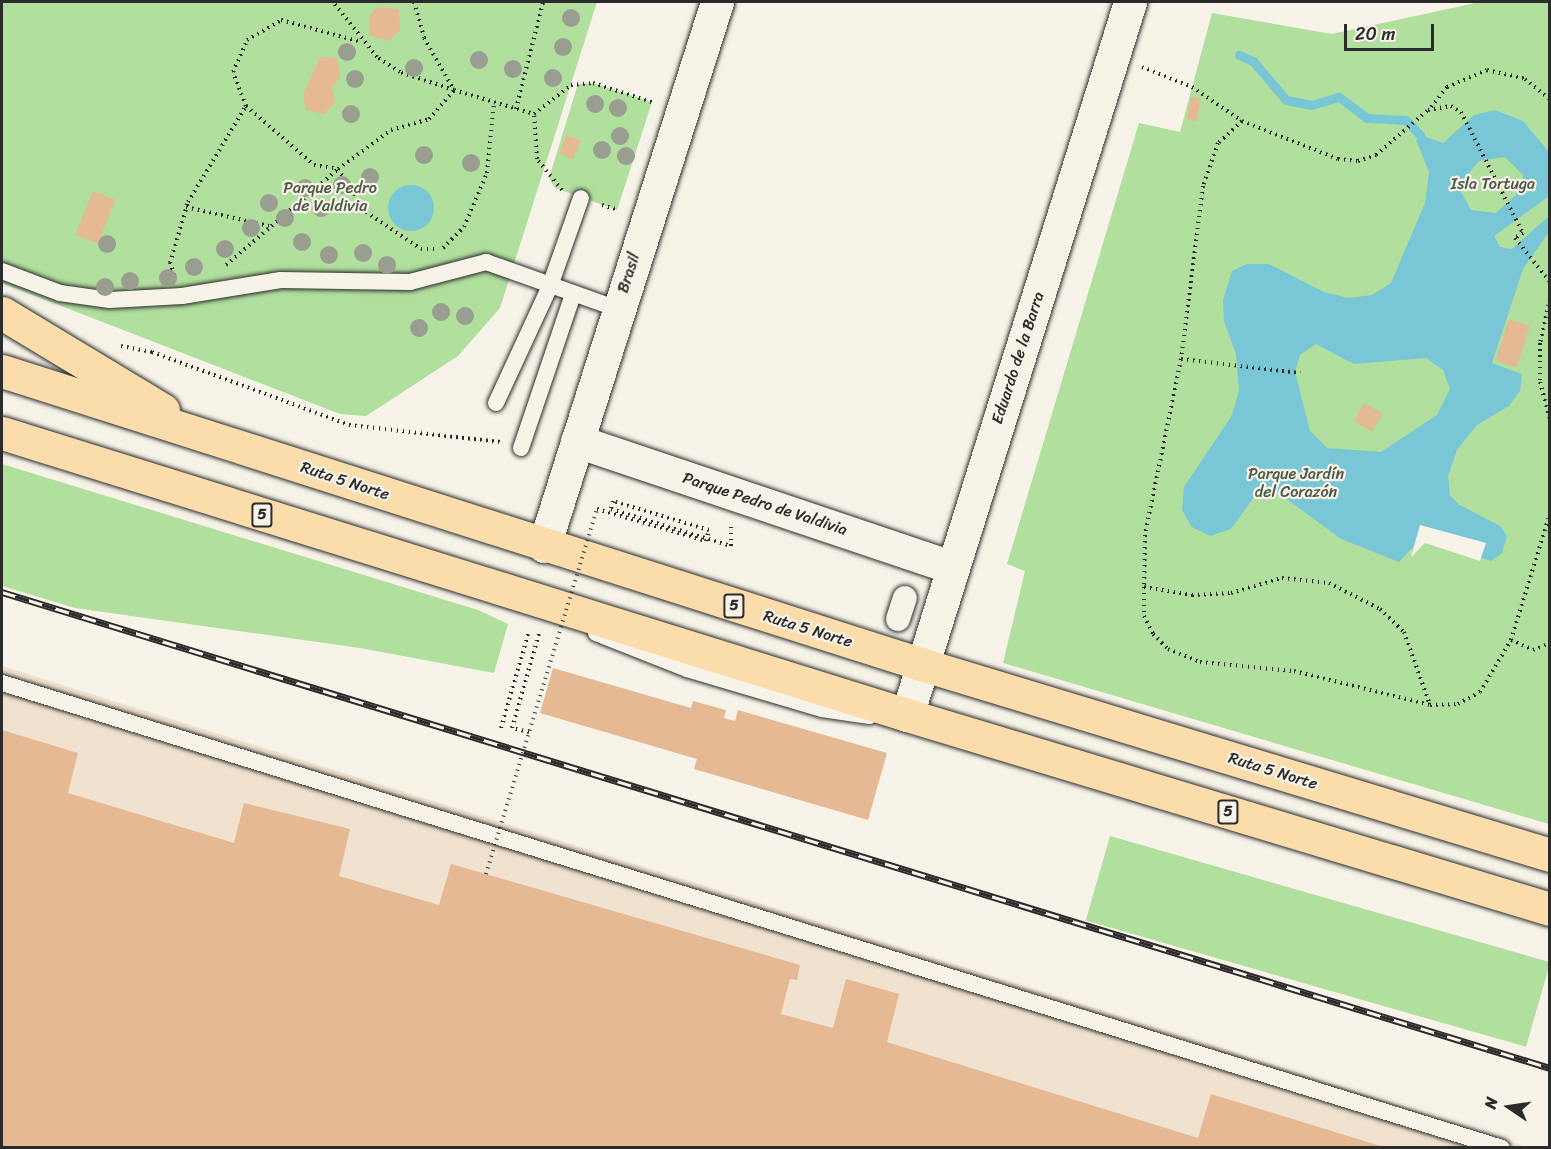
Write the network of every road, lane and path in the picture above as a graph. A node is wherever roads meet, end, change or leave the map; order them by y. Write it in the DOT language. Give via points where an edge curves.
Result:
graph roads {
  1 [pos="333,2"];
  2 [pos="414,2"];
  3 [pos="543,2"];
  4 [pos="717,2"];
  5 [pos="1130,2"];
  6 [pos="361,41"];
  7 [pos="1114,55"];
  8 [pos="454,90"];
  9 [pos="1550,99"];
  10 [pos="494,102"];
  11 [pos="246,106"];
  12 [pos="516,109"];
  13 [pos="1428,110"];
  14 [pos="682,111"];
  15 [pos="534,114"];
  16 [pos="1242,121"];
  17 [pos="338,169"];
  18 [pos="580,198"];
  19 [pos="186,207"];
  20 [pos="647,220"];
  21 [pos="269,226"];
  22 [pos="2,271"];
  23 [pos="1550,282"];
  24 [pos="550,286"];
  25 [pos="573,294"];
  26 [pos="182,296"];
  27 [pos="1550,299"];
  28 [pos="618,309"];
  29 [pos="2,314"];
  30 [pos="112,344"];
  31 [pos="1180,359"];
  32 [pos="2,371"];
  33 [pos="1300,373"];
  34 [pos="496,403"];
  35 [pos="1550,419"];
  36 [pos="2,433"];
  37 [pos="203,435"];
  38 [pos="577,441"];
  39 [pos="521,448"];
  40 [pos="1550,513"];
  41 [pos="726,524"];
  42 [pos="544,546"];
  43 [pos="952,567"];
  44 [pos="1144,587"];
  45 [pos="1511,640"];
  46 [pos="1549,645"];
  47 [pos="924,665"];
  48 [pos="2,683"];
  49 [pos="1430,705"];
  50 [pos="908,715"];
  51 [pos="501,728"];
  52 [pos="529,732"];
  53 [pos="1550,855"];
  54 [pos="486,874"];
  55 [pos="1550,909"];
  56 [pos="1502,1148"];
  1 -- 6 [label="path"];
  2 -- 8 [label="path" via="424,38"];
  3 -- 12 [label="path"];
  4 -- 14 [label="street, Brasil"];
  5 -- 7 [label="street, Eduardo de la Barra"];
  6 -- 8 [label="path" via="400,72"];
  6 -- 11 [label="path" via="281,20 247,40 233,72"];
  7 -- 16 [label="path" via="1192,87"];
  7 -- 43 [label="street, Eduardo de la Barra"];
  8 -- 10 [label="path"];
  8 -- 17 [label="path" via="429,119 391,130"];
  9 -- 13 [label="path" via="1525,79 1487,70 1448,87"];
  10 -- 12 [label="path"];
  10 -- 17 [label="path" via="487,173 464,227 442,249 421,249 366,212"];
  11 -- 17 [label="path" via="314,165"];
  11 -- 19 [label="path"];
  12 -- 15 [label="path"];
  13 -- 16 [label="path" via="1376,155 1358,161 1338,159"];
  13 -- 23 [label="path" via="1451,106 1461,112 1523,233 1515,238"];
  14 -- 15 [label="path" via="593,83 571,86"];
  14 -- 20 [label="street, Brasil"];
  15 -- 18 [label="path" via="537,159 555,188"];
  16 -- 31 [label="path" via="1218,143 1203,186"];
  17 -- 21 [label="path"];
  18 -- 20 [label="path"];
  18 -- 24 [label="lane"];
  19 -- 21 [label="path"];
  19 -- 26 [label="path" via="170,263"];
  20 -- 28 [label="street, Brasil"];
  21 -- 26 [label="path"];
  22 -- 26 [label="lane" via="60,292 100,298"];
  24 -- 25 [label="lane"];
  24 -- 26 [label="lane" via="486,262 410,282 281,280"];
  24 -- 34 [label="lane"];
  25 -- 28 [label="lane"];
  25 -- 39 [label="lane"];
  27 -- 35 [label="path" via="1540,343 1540,382"];
  28 -- 38 [label="street, Brasil"];
  29 -- 37 [label="highway"];
  30 -- 39 [label="path" via="152,352 349,425 448,432"];
  31 -- 33 [label="path"];
  31 -- 44 [label="path" via="1144,535"];
  32 -- 37 [label="highway, Ruta 5 Norte / 5"];
  36 -- 50 [label="highway, 5"];
  37 -- 42 [label="highway, Ruta 5 Norte / 5"];
  38 -- 42 [label="street, Brasil"];
  38 -- 43 [label="street, Parque Pedro de Valdivia"];
  40 -- 45 [label="path"];
  41 -- 52 [label="path, bridge" via="734,535 731,546 611,509 613,501 709,530 706,541 597,509"];
  42 -- 47 [label="highway, Ruta 5 Norte / 5"];
  43 -- 47 [label="street, Eduardo de la Barra"];
  44 -- 49 [label="path" via="1144,616 1153,634 1168,649 1200,662 1294,670"];
  44 -- 49 [label="path" via="1192,596 1231,593 1282,578 1329,583 1380,609 1404,632"];
  45 -- 46 [label="path" via="1533,650"];
  45 -- 49 [label="path" via="1480,692 1458,704"];
  47 -- 50 [label="street, Eduardo de la Barra"];
  47 -- 53 [label="highway, Ruta 5 Norte / 5"];
  48 -- 56 [label="lane"];
  50 -- 55 [label="highway, 5"];
  51 -- 52 [label="path" via="529,631 540,634 512,728"];
  52 -- 54 [label="path, bridge"];
}
